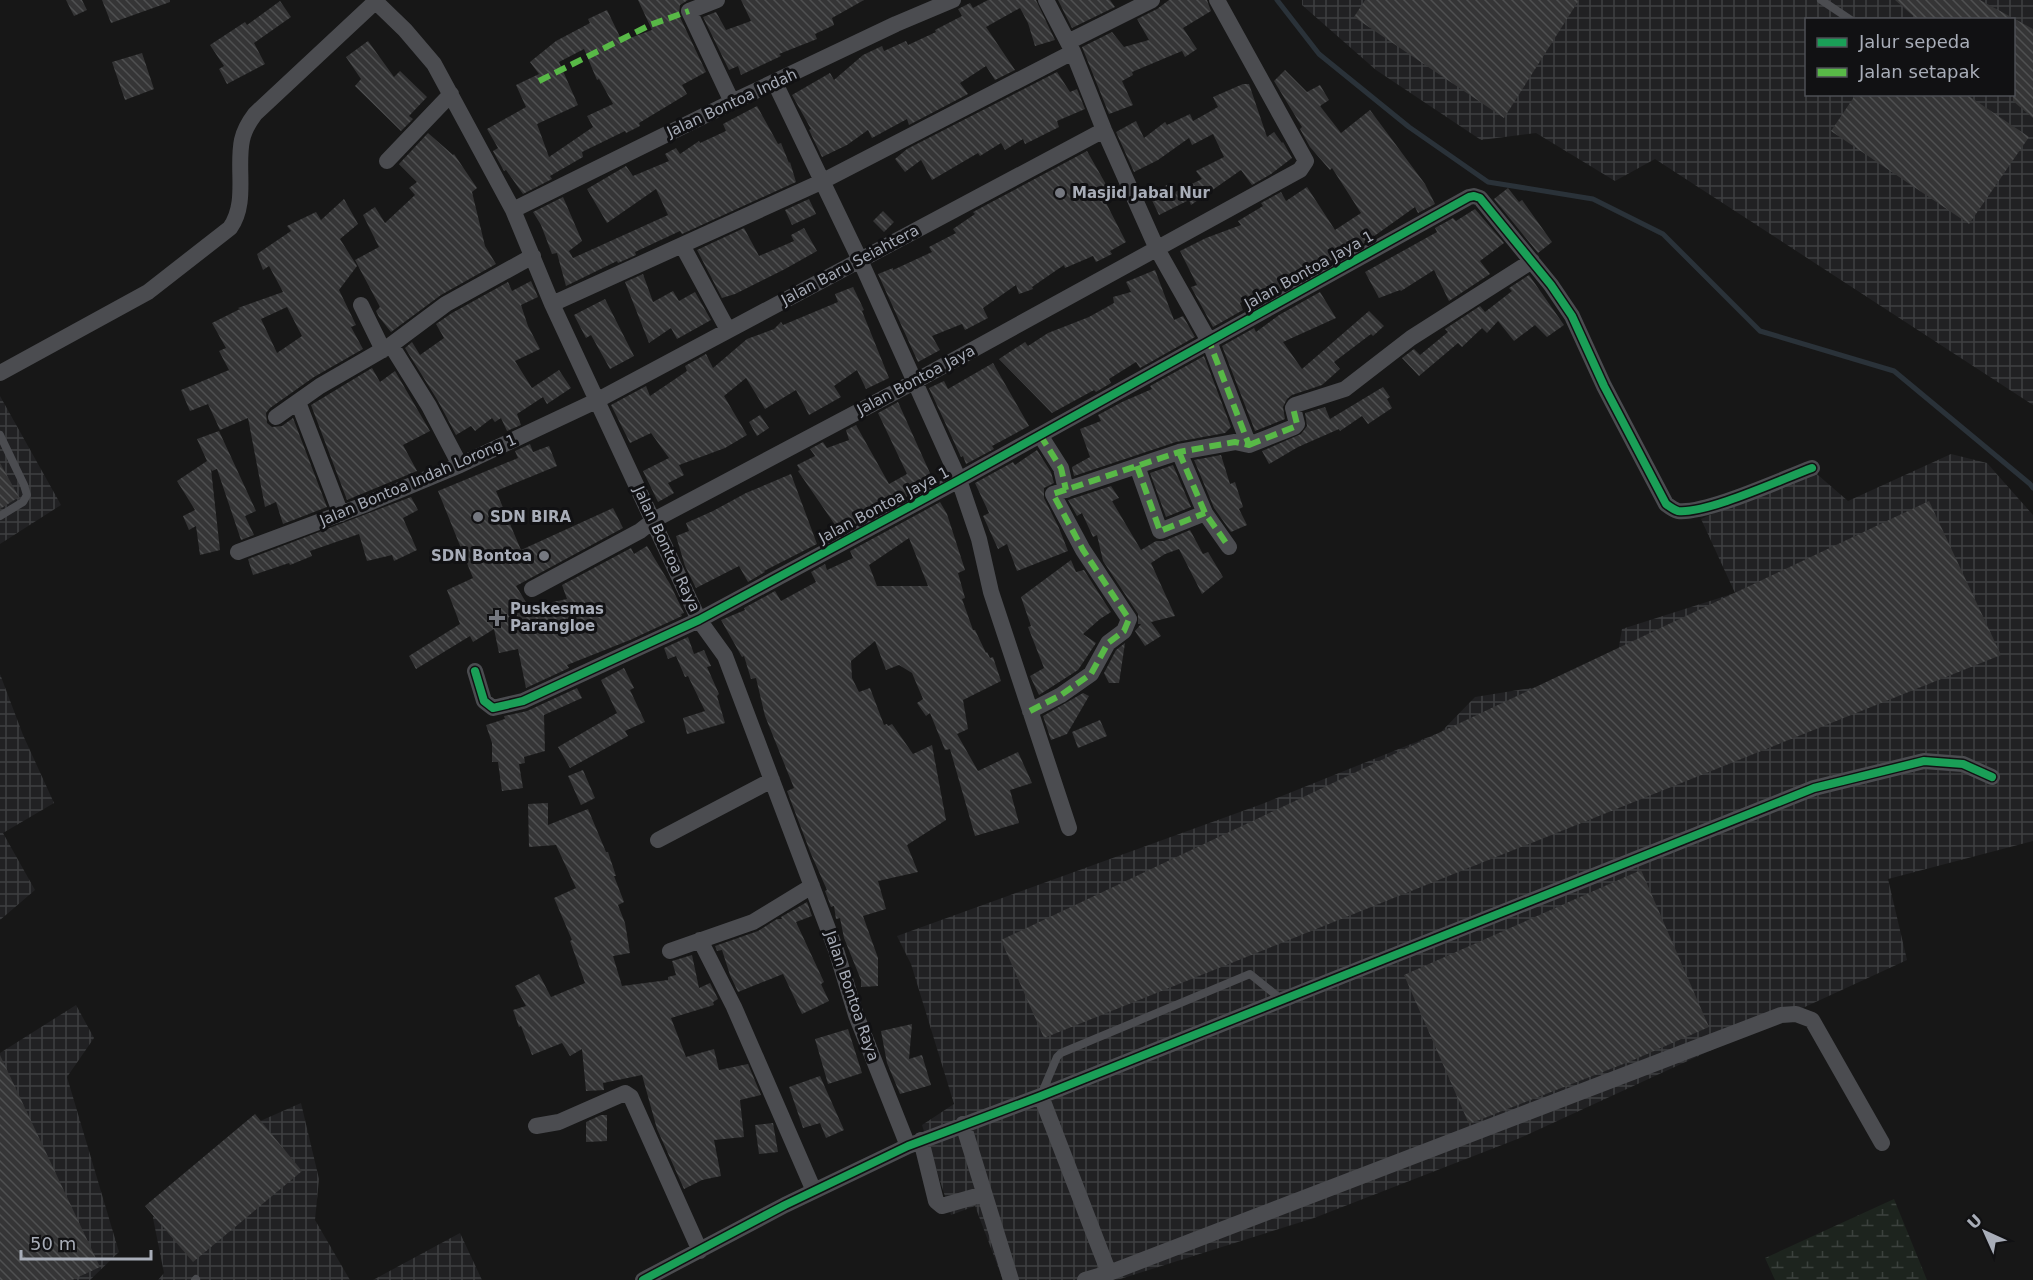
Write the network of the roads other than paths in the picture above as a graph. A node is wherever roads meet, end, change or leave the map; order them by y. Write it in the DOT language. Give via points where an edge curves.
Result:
graph roads {
  1 [pos="717,0"];
  2 [pos="953,0"];
  3 [pos="1046,0"];
  4 [pos="1152,0"];
  5 [pos="1217,0"];
  6 [pos="1821,0"];
  7 [pos="374,1"];
  8 [pos="1848,18"];
  9 [pos="1070,47"];
  10 [pos="775,83"];
  11 [pos="451,94"];
  12 [pos="732,102"];
  13 [pos="1104,130"];
  14 [pos="387,161"];
  15 [pos="821,182"];
  16 [pos="513,210"];
  17 [pos="682,245"];
  18 [pos="1157,249"];
  19 [pos="534,256"];
  20 [pos="860,260"];
  21 [pos="1532,261"];
  22 [pos="552,304"];
  23 [pos="361,305"];
  24 [pos="728,330"];
  25 [pos="1209,341"];
  26 [pos="387,348"];
  27 [pos="0,374"];
  28 [pos="914,381"];
  29 [pos="596,401"];
  30 [pos="298,402"];
  31 [pos="276,417"];
  32 [pos="0,435"];
  33 [pos="1040,435"];
  34 [pos="1249,445"];
  35 [pos="1179,452"];
  36 [pos="460,465"];
  37 [pos="1137,466"];
  38 [pos="1812,468"];
  39 [pos="959,480"];
  40 [pos="1066,490"];
  41 [pos="1205,513"];
  42 [pos="341,514"];
  43 [pos="0,516"];
  44 [pos="654,520"];
  45 [pos="1229,547"];
  46 [pos="238,552"];
  47 [pos="532,589"];
  48 [pos="699,620"];
  49 [pos="475,671"];
  50 [pos="1030,711"];
  51 [pos="1992,777"];
  52 [pos="772,780"];
  53 [pos="1068,828"];
  54 [pos="658,840"];
  55 [pos="812,886"];
  56 [pos="700,940"];
  57 [pos="670,951"];
  58 [pos="1282,1000"];
  59 [pos="1041,1096"];
  60 [pos="963,1124"];
  61 [pos="536,1126"];
  62 [pos="914,1143"];
  63 [pos="1882,1143"];
  64 [pos="814,1191"];
  65 [pos="984,1194"];
  66 [pos="700,1251"];
  67 [pos="1109,1273"];
  68 [pos="643,1280"];
  69 [pos="1011,1280"];
  70 [pos="1084,1280"];
  1 -- 12 [label="street" via="689,11"];
  2 -- 10 [label="street, Jalan Bontoa Indah"];
  3 -- 9 [label="street"];
  4 -- 9 [label="street"];
  5 -- 18 [label="street, Jalan Bontoa Jaya" via="1306,161 1305,166"];
  6 -- 8 [label="lane"];
  7 -- 11 [label="street, Jalan Bontoa Raya" via="434,64"];
  7 -- 27 [label="street" via="255,114 245,129 241,141 239,206 230,228 148,292"];
  9 -- 13 [label="street"];
  9 -- 15 [label="street"];
  10 -- 12 [label="street, Jalan Bontoa Indah"];
  10 -- 15 [label="street"];
  11 -- 14 [label="street"];
  11 -- 16 [label="street, Jalan Bontoa Raya"];
  12 -- 16 [label="street, Jalan Bontoa Indah"];
  13 -- 18 [label="street"];
  13 -- 20 [label="street, Jalan Baru Seiahtera"];
  15 -- 17 [label="street"];
  15 -- 20 [label="street"];
  16 -- 19 [label="street, Jalan Bontoa Raya"];
  17 -- 22 [label="street"];
  17 -- 24 [label="street"];
  18 -- 25 [label="street"];
  18 -- 28 [label="street, Jalan Bontoa Jaya"];
  19 -- 22 [label="street, Jalan Bontoa Raya"];
  19 -- 26 [label="street" via="446,303"];
  20 -- 24 [label="street, Jalan Baru Seiahtera"];
  20 -- 28 [label="street"];
  21 -- 25 [label="street, Jalan Bontoa Jaya 1" via="1480,198 1469,197"];
  21 -- 34 [label="street" via="1411,338 1345,389 1294,406 1298,424 1294,428"];
  21 -- 38 [label="street, Jalan Bontoa Jaya 1" via="1572,316 1666,504 1676,511 1704,507"];
  22 -- 29 [label="street, Jalan Bontoa Raya"];
  23 -- 26 [label="street"];
  24 -- 29 [label="street, Jalan Baru Seiahtera"];
  25 -- 33 [label="street, Jalan Bontoa Jaya 1"];
  25 -- 34 [label="street"];
  26 -- 30 [label="street"];
  26 -- 36 [label="street" via="429,406"];
  28 -- 39 [label="street"];
  28 -- 44 [label="street, Jalan Bontoa Jaya"];
  29 -- 36 [label="street, Jalan Bontoa Indah Lorong 1"];
  29 -- 44 [label="street, Jalan Bontoa Raya"];
  30 -- 31 [label="street"];
  30 -- 42 [label="street"];
  32 -- 43 [label="lane" via="27,495 23,502"];
  33 -- 39 [label="street, Jalan Bontoa Jaya 1"];
  33 -- 40 [label="street" via="1061,468"];
  34 -- 35 [label="street" via="1235,442"];
  35 -- 37 [label="street"];
  35 -- 41 [label="street"];
  36 -- 42 [label="street, Jalan Bontoa Indah Lorong 1"];
  37 -- 40 [label="street"];
  37 -- 41 [label="street" via="1160,531"];
  39 -- 48 [label="street, Jalan Bontoa Jaya 1"];
  39 -- 50 [label="street"];
  40 -- 50 [label="street" via="1053,494 1088,558 1129,619 1125,631 1108,643 1091,674"];
  41 -- 45 [label="street"];
  42 -- 46 [label="street, Jalan Bontoa Indah Lorong 1"];
  44 -- 47 [label="street, Jalan Bontoa Jaya"];
  44 -- 48 [label="street, Jalan Bontoa Raya"];
  48 -- 49 [label="street, Jalan Bontoa Jaya 1" via="506,706 493,708 484,701"];
  48 -- 52 [label="street, Jalan Bontoa Raya" via="725,656"];
  50 -- 53 [label="street"];
  51 -- 58 [label="street" via="1964,764 1923,761 1814,788"];
  52 -- 54 [label="street"];
  52 -- 55 [label="street, Jalan Bontoa Raya"];
  55 -- 56 [label="street" via="753,922"];
  55 -- 62 [label="street, Jalan Bontoa Raya" via="837,950 856,1015"];
  56 -- 57 [label="street"];
  56 -- 64 [label="street" via="734,1007"];
  58 -- 59 [label="street"];
  58 -- 59 [label="lane" via="1250,974 1061,1053"];
  59 -- 60 [label="street"];
  59 -- 67 [label="street"];
  60 -- 62 [label="street"];
  60 -- 65 [label="street"];
  61 -- 66 [label="street" via="559,1122 625,1093 631,1096"];
  62 -- 64 [label="street"];
  62 -- 65 [label="street, Jalan Bontoa Raya" via="936,1201 942,1206"];
  63 -- 67 [label="street" via="1812,1020 1796,1014 1781,1015"];
  64 -- 66 [label="street"];
  65 -- 69 [label="street"];
  66 -- 68 [label="street"];
  67 -- 70 [label="street"];
}
